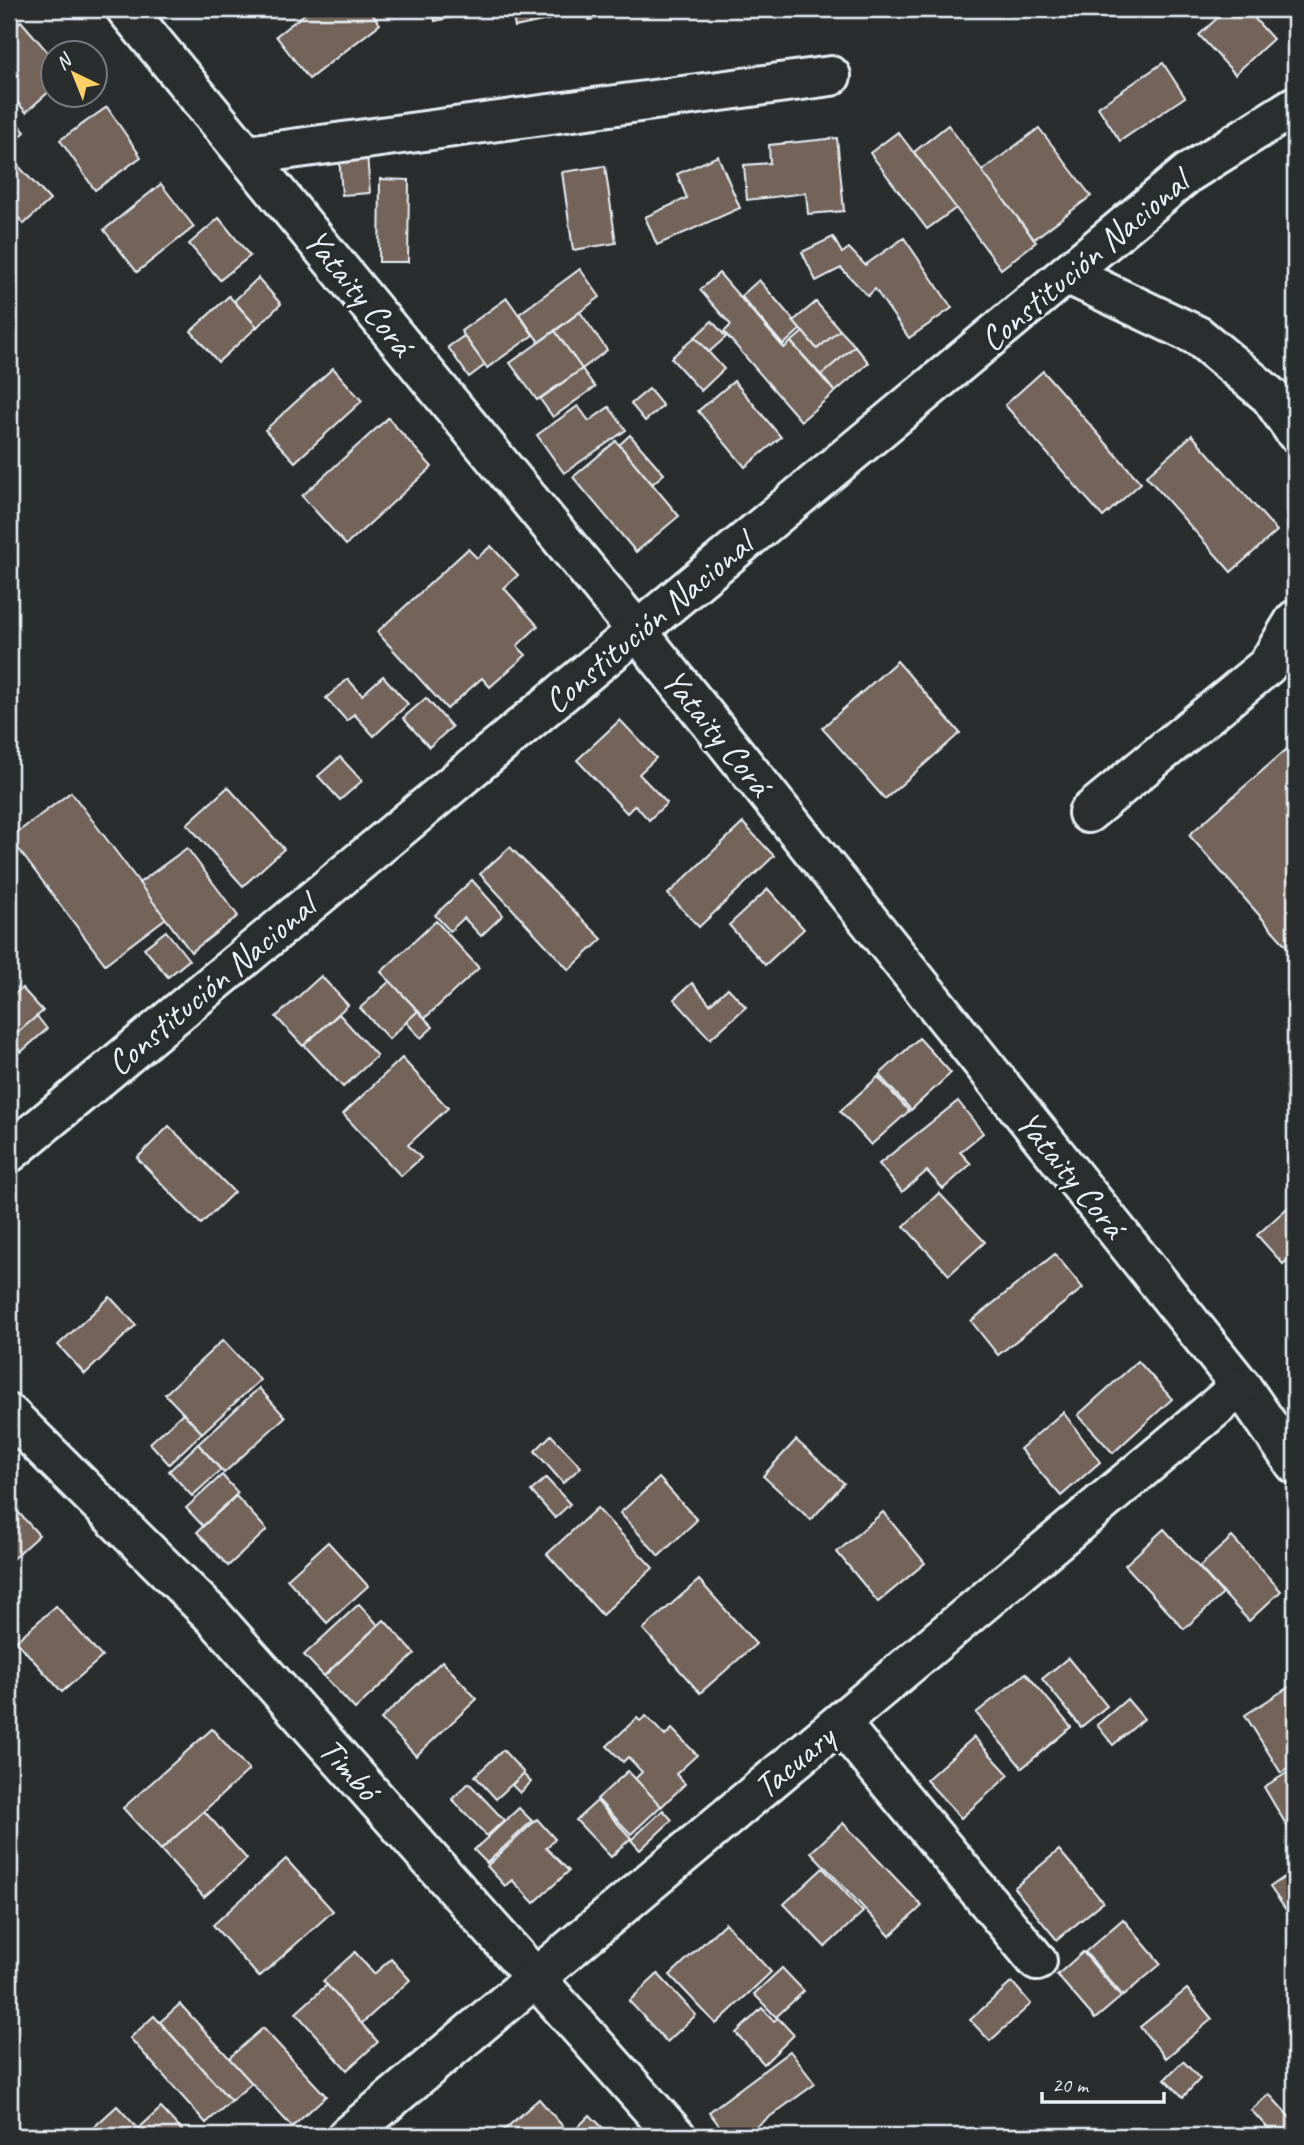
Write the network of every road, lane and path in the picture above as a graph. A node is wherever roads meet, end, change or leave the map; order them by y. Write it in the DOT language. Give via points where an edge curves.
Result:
graph roads {
  1 [pos="126,9"];
  2 [pos="831,76"];
  3 [pos="1295,106"];
  4 [pos="247,155"];
  5 [pos="1067,274"];
  6 [pos="1295,432"];
  7 [pos="1295,620"];
  8 [pos="638,632"];
  9 [pos="1088,813"];
  10 [pos="9,1153"];
  11 [pos="1241,1386"];
  12 [pos="9,1414"];
  13 [pos="1295,1464"];
  14 [pos="840,1723"];
  15 [pos="1037,1961"];
  16 [pos="536,1979"];
  17 [pos="347,2136"];
  18 [pos="676,2136"];
  1 -- 4 [label="street, Yataity Corá"];
  2 -- 4 [label="street"];
  3 -- 5 [label="street, Constitución Nacional" via="1188,173"];
  4 -- 8 [label="street, Yataity Corá"];
  5 -- 6 [label="street" via="1198,336 1270,396"];
  5 -- 8 [label="street, Constitución Nacional"];
  7 -- 9 [label="street" via="1266,666"];
  8 -- 10 [label="street, Constitución Nacional"];
  8 -- 11 [label="street, Yataity Corá"];
  11 -- 13 [label="street, Yataity Corá"];
  11 -- 14 [label="street, Tacuary"];
  12 -- 16 [label="street, Timbó" via="214,1617"];
  14 -- 15 [label="street"];
  14 -- 16 [label="street, Tacuary"];
  16 -- 17 [label="street, Tacuary"];
  16 -- 18 [label="street, Timbó"];
}
